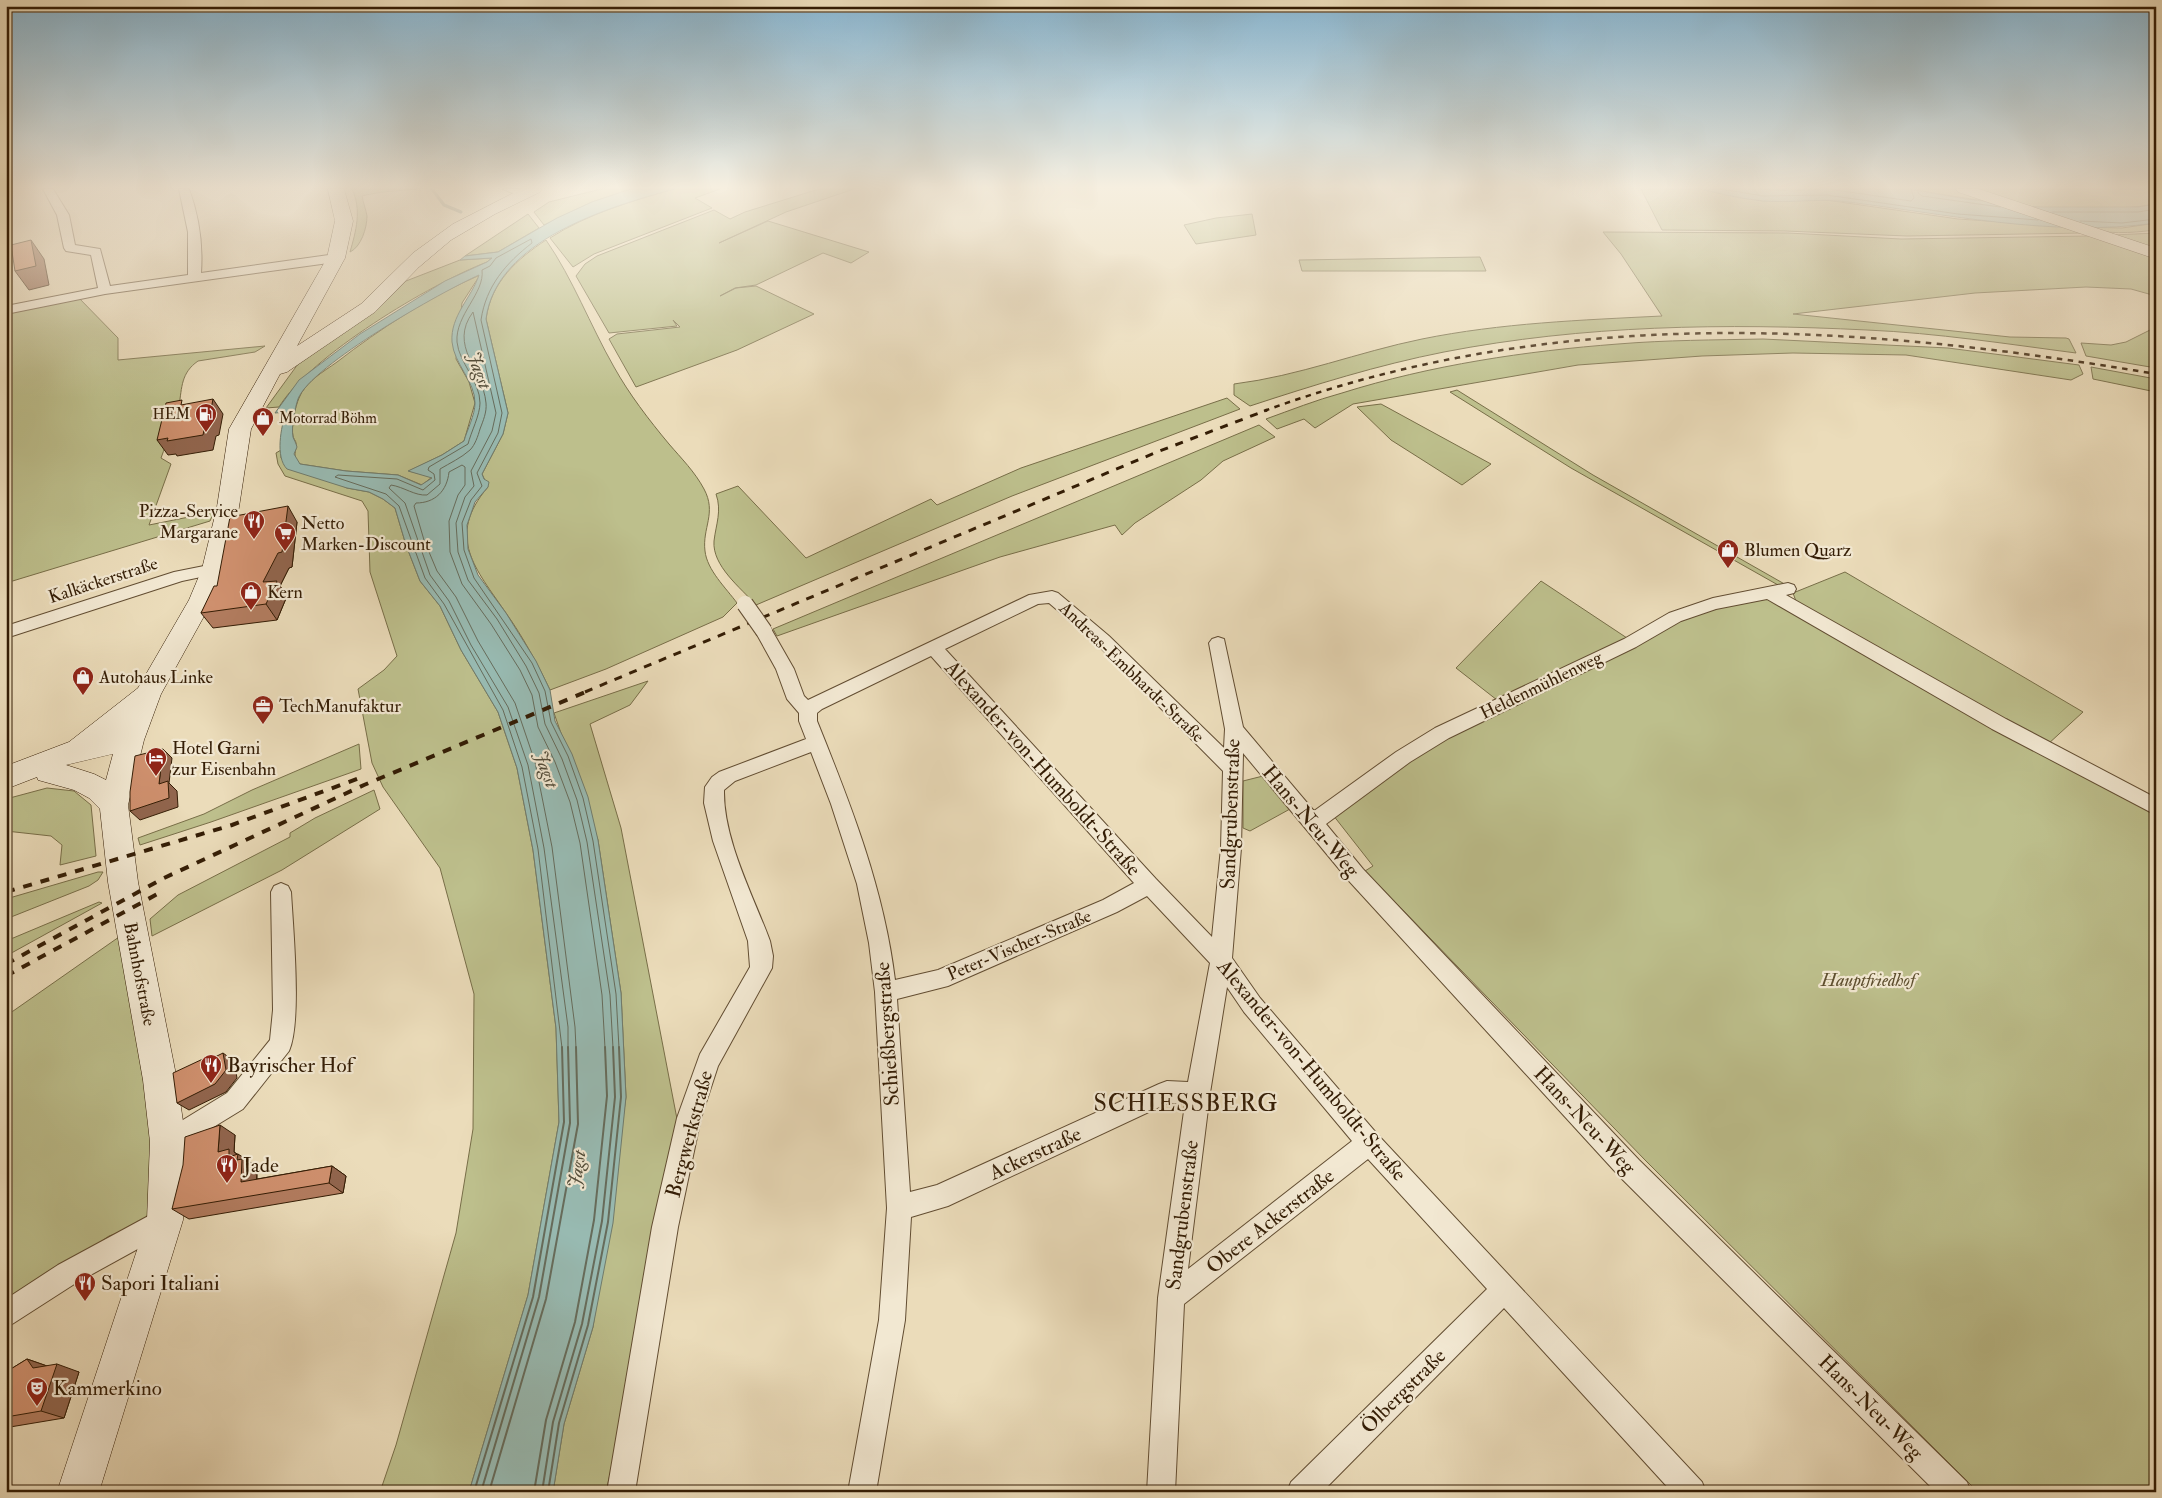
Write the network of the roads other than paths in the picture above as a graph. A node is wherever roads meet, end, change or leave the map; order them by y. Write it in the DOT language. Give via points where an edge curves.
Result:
graph roads {
  1 [pos="98,259"];
  2 [pos="196,259"];
  3 [pos="329,259"];
  4 [pos="336,259"];
  5 [pos="416,259"];
  6 [pos="194,277"];
  7 [pos="388,288"];
  8 [pos="105,290"];
  9 [pos="6,310"];
  10 [pos="352,319"];
  11 [pos="302,320"];
  12 [pos="267,379"];
  13 [pos="214,569"];
  14 [pos="745,604"];
  15 [pos="6,632"];
  16 [pos="1218,643"];
  17 [pos="933,647"];
  18 [pos="148,694"];
  19 [pos="808,711"];
  20 [pos="1234,729"];
  21 [pos="817,742"];
  22 [pos="128,746"];
  23 [pos="70,752"];
  24 [pos="1234,770"];
  25 [pos="48,772"];
  26 [pos="6,778"];
  27 [pos="6,783"];
  28 [pos="114,805"];
  29 [pos="2156,807"];
  30 [pos="1313,823"];
  31 [pos="1148,885"];
  32 [pos="281,892"];
  33 [pos="1221,960"];
  34 [pos="886,992"];
  35 [pos="1198,1093"];
  36 [pos="168,1142"];
  37 [pos="1369,1143"];
  38 [pos="899,1208"];
  39 [pos="165,1220"];
  40 [pos="1504,1290"];
  41 [pos="1171,1298"];
  42 [pos="6,1315"];
  43 [pos="78,1492"];
  44 [pos="621,1492"];
  45 [pos="862,1492"];
  46 [pos="1160,1492"];
  47 [pos="1301,1492"];
  48 [pos="1692,1492"];
  49 [pos="1957,1492"];
  1 -- 8 [label="street"];
  2 -- 6 [label="street"];
  3 -- 6 [label="street"];
  4 -- 11 [label="main road"];
  5 -- 7 [label="main road"];
  6 -- 8 [label="street"];
  7 -- 10 [label="main road"];
  7 -- 11 [label="main road" via="352,311"];
  8 -- 9 [label="street"];
  10 -- 11 [label="main road" via="326,327 313,327"];
  10 -- 12 [label="main road" via="298,352"];
  11 -- 12 [label="main road"];
  12 -- 13 [label="main road" via="240,428 228,507"];
  13 -- 15 [label="street, Kalkäckerstraße" via="180,576"];
  13 -- 18 [label="main road" via="201,600"];
  14 -- 19 [label="street, Schießbergstraße, bridge" via="785,669 796,699"];
  16 -- 20 [label="street, Sandgrubenstraße"];
  17 -- 19 [label="street, Andreas-Embhardt-Straße" via="816,704"];
  17 -- 24 [label="street, Andreas-Embhardt-Straße" via="1035,599 1052,597 1103,640"];
  17 -- 31 [label="street, Alexander-von-Humboldt-Straße"];
  18 -- 22 [label="main road, Bahnhofstraße"];
  18 -- 23 [label="main road"];
  19 -- 21 [label="street, Schießbergstraße" via="808,721"];
  20 -- 24 [label="street, Sandgrubenstraße"];
  20 -- 30 [label="street, Hans-Neu-Weg"];
  21 -- 34 [label="street, Schießbergstraße" via="841,804 874,910"];
  21 -- 44 [label="street, Bergwerkstraße" via="726,777 714,791 718,823 760,941 761,968 708,1062 689,1118 666,1227"];
  22 -- 23 [label="main road"];
  22 -- 25 [label="main road"];
  22 -- 28 [label="main road, Bahnhofstraße"];
  23 -- 26 [label="main road"];
  24 -- 33 [label="street, Sandgrubenstraße" via="1232,848"];
  25 -- 27 [label="main road"];
  25 -- 28 [label="main road" via="83,780 100,788"];
  28 -- 36 [label="main road, Bahnhofstraße" via="123,882 160,1080"];
  29 -- 30 [label="street, Heldenmühlenweg" via="1999,724 1779,592 1686,612 1630,643 1500,704 1442,733 1404,757"];
  30 -- 49 [label="street, Hans-Neu-Weg" via="1356,875 1630,1169"];
  31 -- 33 [label="street, Alexander-von-Humboldt-Straße"];
  31 -- 34 [label="street, Peter-Vischer-Straße" via="1110,906 940,979"];
  32 -- 36 [label="street" via="284,1010 281,1044 235,1101"];
  33 -- 35 [label="street, Sandgrubenstraße"];
  33 -- 37 [label="street, Alexander-von-Humboldt-Straße" via="1252,1005"];
  34 -- 38 [label="street, Schießbergstraße"];
  35 -- 38 [label="street, Ackerstraße" via="1167,1092 939,1198"];
  35 -- 41 [label="street, Sandgrubenstraße"];
  36 -- 39 [label="main road, Bahnhofstraße"];
  37 -- 40 [label="street, Alexander-von-Humboldt-Straße"];
  37 -- 41 [label="street, Obere Ackerstraße"];
  38 -- 45 [label="street, Schießbergstraße" via="892,1320"];
  39 -- 42 [label="street" via="66,1274"];
  39 -- 43 [label="main road, Bahnhofstraße"];
  40 -- 47 [label="street, Ölbergstraße"];
  40 -- 48 [label="street, Alexander-von-Humboldt-Straße"];
  41 -- 46 [label="street, Sandgrubenstraße"];
}
